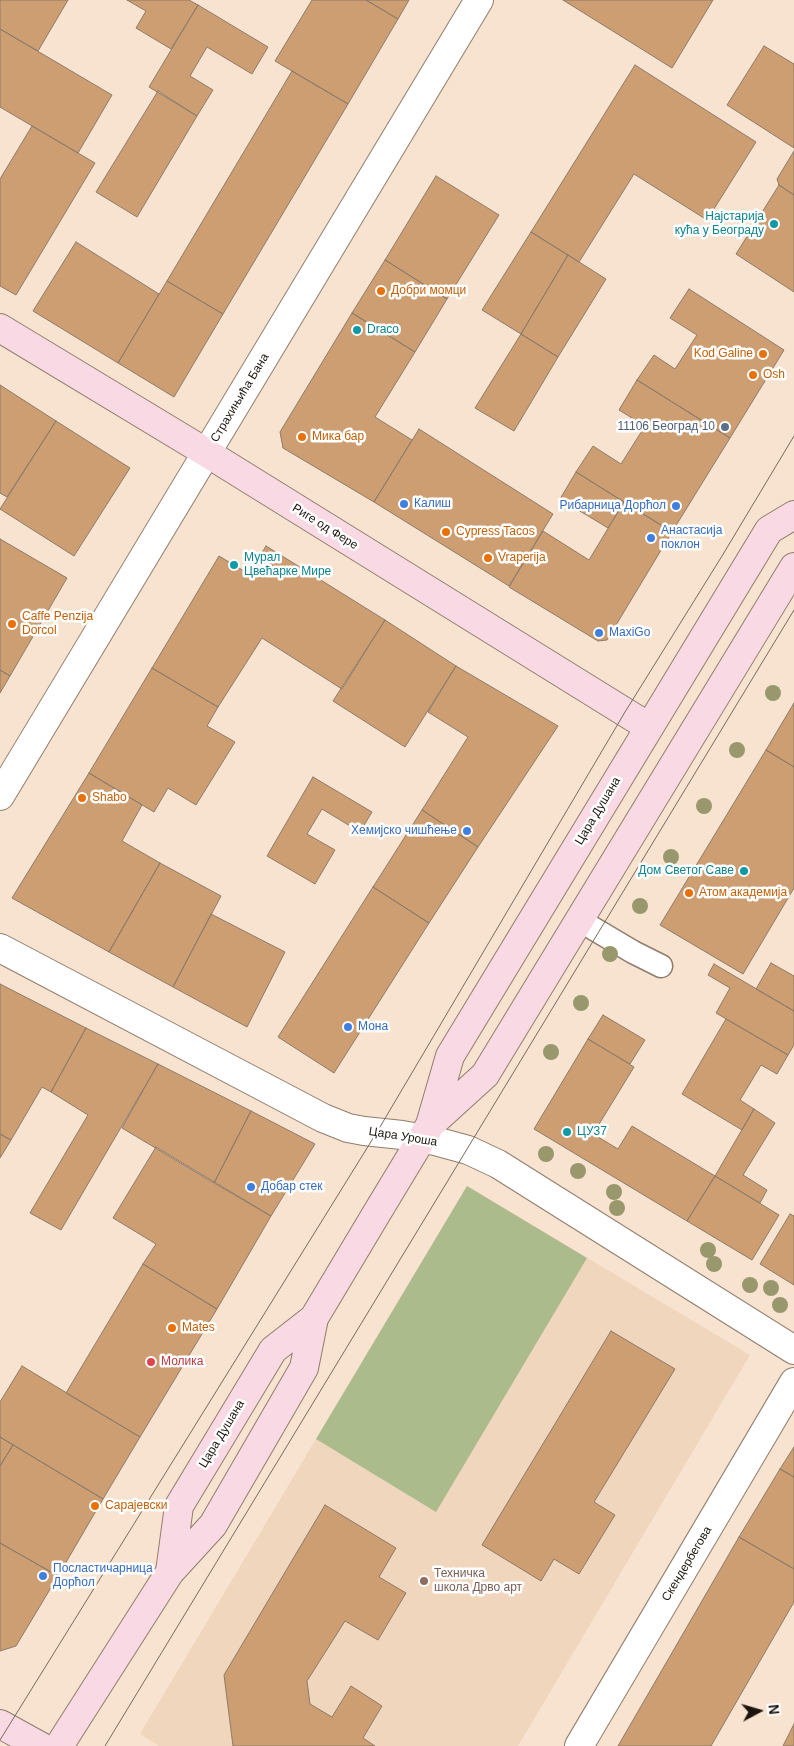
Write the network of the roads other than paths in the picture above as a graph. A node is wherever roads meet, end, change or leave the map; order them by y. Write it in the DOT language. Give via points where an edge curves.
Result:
graph roads {
  1 [pos="480,0"];
  2 [pos="0,328"];
  3 [pos="207,453"];
  4 [pos="794,515"];
  5 [pos="794,567"];
  6 [pos="649,727"];
  7 [pos="0,796"];
  8 [pos="579,920"];
  9 [pos="0,948"];
  10 [pos="661,966"];
  11 [pos="426,1132"];
  12 [pos="314,1318"];
  13 [pos="794,1350"];
  14 [pos="794,1382"];
  15 [pos="170,1572"];
  16 [pos="0,1724"];
  17 [pos="40,1746"];
  18 [pos="59,1746"];
  19 [pos="579,1746"];
  1 -- 3 [label="street, Страхињића Бана"];
  2 -- 3 [label="main road, Риге од Фере"];
  3 -- 6 [label="main road, Риге од Фере"];
  3 -- 7 [label="street, Страхињића Бана"];
  4 -- 6 [label="main road, Цара Душана" via="769,530"];
  5 -- 8 [label="main road, Цара Душана"];
  6 -- 11 [label="main road, Цара Душана" via="450,1056"];
  8 -- 10 [label="lane"];
  8 -- 11 [label="main road, Цара Душана" via="485,1075"];
  9 -- 11 [label="street, Цара Уроша" via="323,1118 364,1131"];
  11 -- 12 [label="main road, Цара Душана"];
  11 -- 13 [label="street, Цара Уроша" via="498,1164"];
  12 -- 15 [label="main road, Цара Душана" via="304,1368 213,1525"];
  12 -- 15 [label="main road, Цара Душана" via="272,1350 179,1506"];
  14 -- 19 [label="street, Скендербегова"];
  15 -- 18 [label="main road, Цара Душана"];
  16 -- 17 [label="main road"];
}
